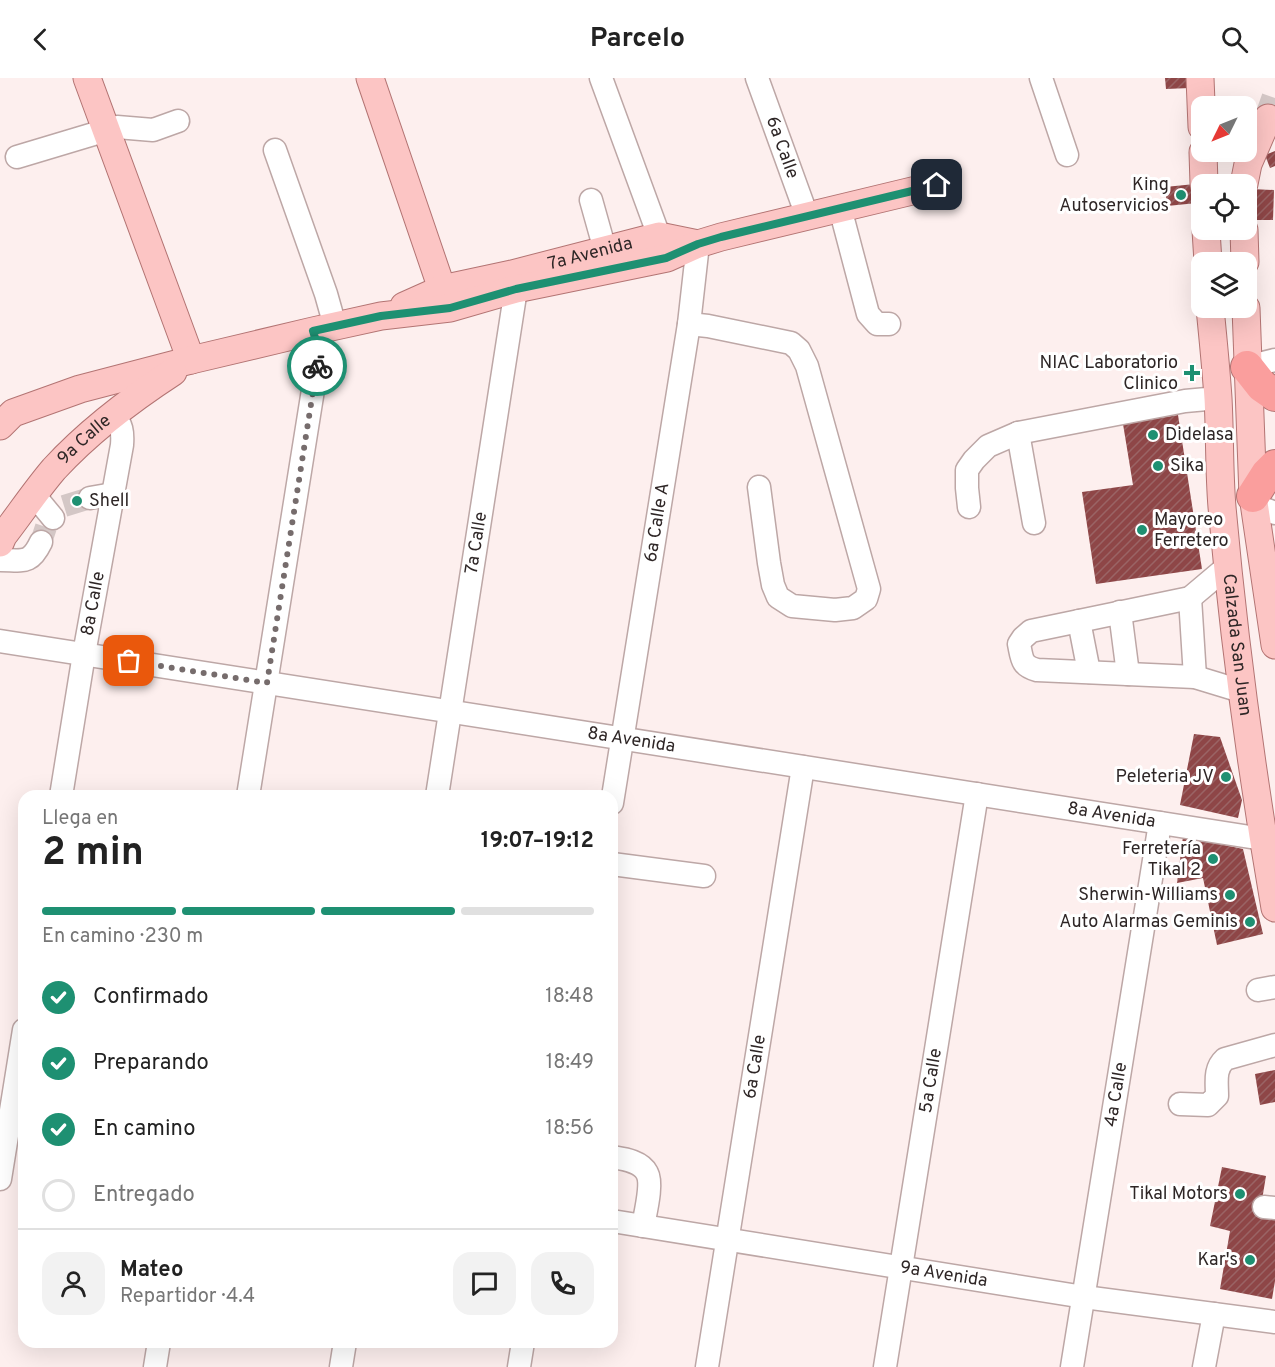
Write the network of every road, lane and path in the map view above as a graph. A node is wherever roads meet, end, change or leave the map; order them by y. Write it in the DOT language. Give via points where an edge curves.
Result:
graph roads {
  1 [pos="87,78"];
  2 [pos="370,78"];
  3 [pos="601,78"];
  4 [pos="757,78"];
  5 [pos="1041,78"];
  6 [pos="1200,78"];
  7 [pos="1217,78"];
  8 [pos="1201,96"];
  9 [pos="1216,96"];
  10 [pos="1268,118"];
  11 [pos="178,121"];
  12 [pos="106,130"];
  13 [pos="275,150"];
  14 [pos="1067,155"];
  15 [pos="17,157"];
  16 [pos="1246,174"];
  17 [pos="937,185"];
  18 [pos="591,200"];
  19 [pos="840,208"];
  20 [pos="807,216"];
  21 [pos="659,236"];
  22 [pos="698,244"];
  23 [pos="605,250"];
  24 [pos="442,289"];
  25 [pos="516,289"];
  26 [pos="418,312"];
  27 [pos="381,316"];
  28 [pos="1211,318"];
  29 [pos="1249,318"];
  30 [pos="689,324"];
  31 [pos="889,324"];
  32 [pos="324,328"];
  33 [pos="191,360"];
  34 [pos="1261,364"];
  35 [pos="80,388"];
  36 [pos="1275,395"];
  37 [pos="1218,398"];
  38 [pos="113,414"];
  39 [pos="4,419"];
  40 [pos="1018,433"];
  41 [pos="1275,466"];
  42 [pos="759,487"];
  43 [pos="113,494"];
  44 [pos="34,495"];
  45 [pos="90,498"];
  46 [pos="1261,505"];
  47 [pos="969,507"];
  48 [pos="1034,523"];
  49 [pos="0,543"];
  50 [pos="0,560"];
  51 [pos="1228,566"];
  52 [pos="1190,598"];
  53 [pos="1120,612"];
  54 [pos="1079,621"];
  55 [pos="1274,629"];
  56 [pos="0,641"];
  57 [pos="84,654"];
  58 [pos="1089,672"];
  59 [pos="1128,674"];
  60 [pos="1195,676"];
  61 [pos="267,683"];
  62 [pos="1242,691"];
  63 [pos="451,711"];
  64 [pos="622,738"];
  65 [pos="803,767"];
  66 [pos="62,790"];
  67 [pos="249,790"];
  68 [pos="438,790"];
  69 [pos="614,790"];
  70 [pos="977,794"];
  71 [pos="1160,823"];
  72 [pos="1263,839"];
  73 [pos="618,865"];
  74 [pos="704,876"];
  75 [pos="1275,908"];
  76 [pos="1275,1045"];
  77 [pos="18,1074"];
  78 [pos="1180,1104"];
  79 [pos="11,1125"];
  80 [pos="618,1158"];
  81 [pos="0,1179"];
  82 [pos="618,1222"];
  83 [pos="643,1226"];
  84 [pos="728,1240"];
  85 [pos="902,1268"];
  86 [pos="1084,1297"];
  87 [pos="1214,1314"];
  88 [pos="1274,1317"];
  89 [pos="158,1348"];
  90 [pos="344,1348"];
  91 [pos="522,1348"];
  92 [pos="154,1367"];
  93 [pos="341,1367"];
  94 [pos="519,1367"];
  95 [pos="707,1367"];
  96 [pos="885,1367"];
  97 [pos="1072,1367"];
  98 [pos="1204,1367"];
  1 -- 12 [label="main road"];
  2 -- 24 [label="main road"];
  3 -- 21 [label="street"];
  4 -- 20 [label="street, 6a Calle"];
  5 -- 14 [label="street"];
  6 -- 8 [label="main road"];
  7 -- 9 [label="main road"];
  10 -- 16 [label="main road"];
  11 -- 12 [label="street" via="153,130"];
  12 -- 15 [label="street"];
  12 -- 33 [label="main road"];
  13 -- 32 [label="street" via="326,294"];
  17 -- 19 [label="main road, 7a Avenida"];
  18 -- 23 [label="street"];
  19 -- 20 [label="main road, 7a Avenida"];
  19 -- 31 [label="street" via="868,314 877,324"];
  20 -- 22 [label="main road, 7a Avenida"];
  21 -- 22 [label="main road, 7a Avenida"];
  21 -- 23 [label="main road, 7a Avenida"];
  22 -- 25 [label="main road, 7a Avenida" via="666,258"];
  22 -- 30 [label="street, 6a Calle A"];
  23 -- 24 [label="main road, 7a Avenida"];
  24 -- 26 [label="main road"];
  24 -- 27 [label="main road, 7a Avenida"];
  25 -- 26 [label="main road, 7a Avenida" via="450,308"];
  25 -- 63 [label="street, 7a Calle"];
  26 -- 27 [label="main road, 7a Avenida"];
  27 -- 32 [label="main road, 7a Avenida"];
  28 -- 37 [label="main road, Calzada San Juan"];
  29 -- 34 [label="main road, Calzada San Juan"];
  30 -- 42 [label="street" via="780,340 799,350 807,366 869,589 866,599 853,608 835,610 792,606 778,597 769,563"];
  30 -- 64 [label="street, 6a Calle A"];
  32 -- 33 [label="main road, 7a Avenida"];
  32 -- 61 [label="street" via="317,346"];
  33 -- 35 [label="main road, 7a Avenida"];
  33 -- 38 [label="main road, 9a Calle"];
  34 -- 36 [label="highway" via="1262,386"];
  34 -- 46 [label="main road, Calzada San Juan"];
  35 -- 38 [label="main road"];
  35 -- 39 [label="main road"];
  37 -- 40 [label="street"];
  37 -- 51 [label="main road, Calzada San Juan"];
  38 -- 43 [label="street, 8a Calle" via="123,432"];
  38 -- 44 [label="main road, 9a Calle" via="55,469"];
  40 -- 47 [label="street" via="988,446 974,460 968,470"];
  40 -- 48 [label="street"];
  41 -- 46 [label="highway" via="1267,474"];
  43 -- 45 [label="street"];
  43 -- 57 [label="street, 8a Calle"];
  44 -- 49 [label="main road, 9a Calle"];
  44 -- 50 [label="street" via="51,523 36,553 27,560"];
  46 -- 55 [label="main road, Calzada San Juan"];
  51 -- 52 [label="street"];
  51 -- 62 [label="main road, Calzada San Juan"];
  52 -- 53 [label="street"];
  52 -- 60 [label="street"];
  53 -- 54 [label="street"];
  53 -- 59 [label="street"];
  54 -- 58 [label="street"];
  54 -- 58 [label="street" via="1031,631 1019,644 1023,663 1030,668"];
  56 -- 57 [label="street, 8a Avenida"];
  57 -- 61 [label="street, 8a Avenida"];
  57 -- 66 [label="street, 8a Calle"];
  58 -- 59 [label="street"];
  59 -- 60 [label="street"];
  60 -- 62 [label="street"];
  61 -- 63 [label="street, 8a Avenida"];
  61 -- 67 [label="street"];
  62 -- 72 [label="main road, Calzada San Juan"];
  63 -- 64 [label="street, 8a Avenida"];
  63 -- 68 [label="street, 7a Calle"];
  64 -- 65 [label="street, 8a Avenida"];
  64 -- 69 [label="street, 6a Calle A"];
  65 -- 70 [label="street, 8a Avenida"];
  65 -- 84 [label="street, 6a Calle"];
  70 -- 71 [label="street, 8a Avenida"];
  70 -- 85 [label="street, 5a Calle"];
  71 -- 72 [label="street, 8a Avenida"];
  71 -- 86 [label="street, 4a Calle"];
  72 -- 75 [label="main road, Calzada San Juan"];
  73 -- 74 [label="street"];
  76 -- 78 [label="street" via="1225,1059 1217,1072 1217,1096 1208,1105"];
  77 -- 79 [label="street"];
  79 -- 81 [label="street"];
  80 -- 83 [label="street" via="639,1165 647,1173"];
  82 -- 83 [label="street, 9a Avenida"];
  83 -- 84 [label="street, 9a Avenida"];
  84 -- 85 [label="street, 9a Avenida"];
  84 -- 95 [label="street, 6a Calle"];
  85 -- 86 [label="street, 9a Avenida"];
  85 -- 96 [label="street, 5a Calle"];
  86 -- 87 [label="street, 9a Avenida"];
  86 -- 97 [label="street, 4a Calle"];
  87 -- 88 [label="street, 9a Avenida"];
  87 -- 98 [label="street"];
  89 -- 92 [label="street"];
  90 -- 93 [label="street"];
  91 -- 94 [label="street"];
}
